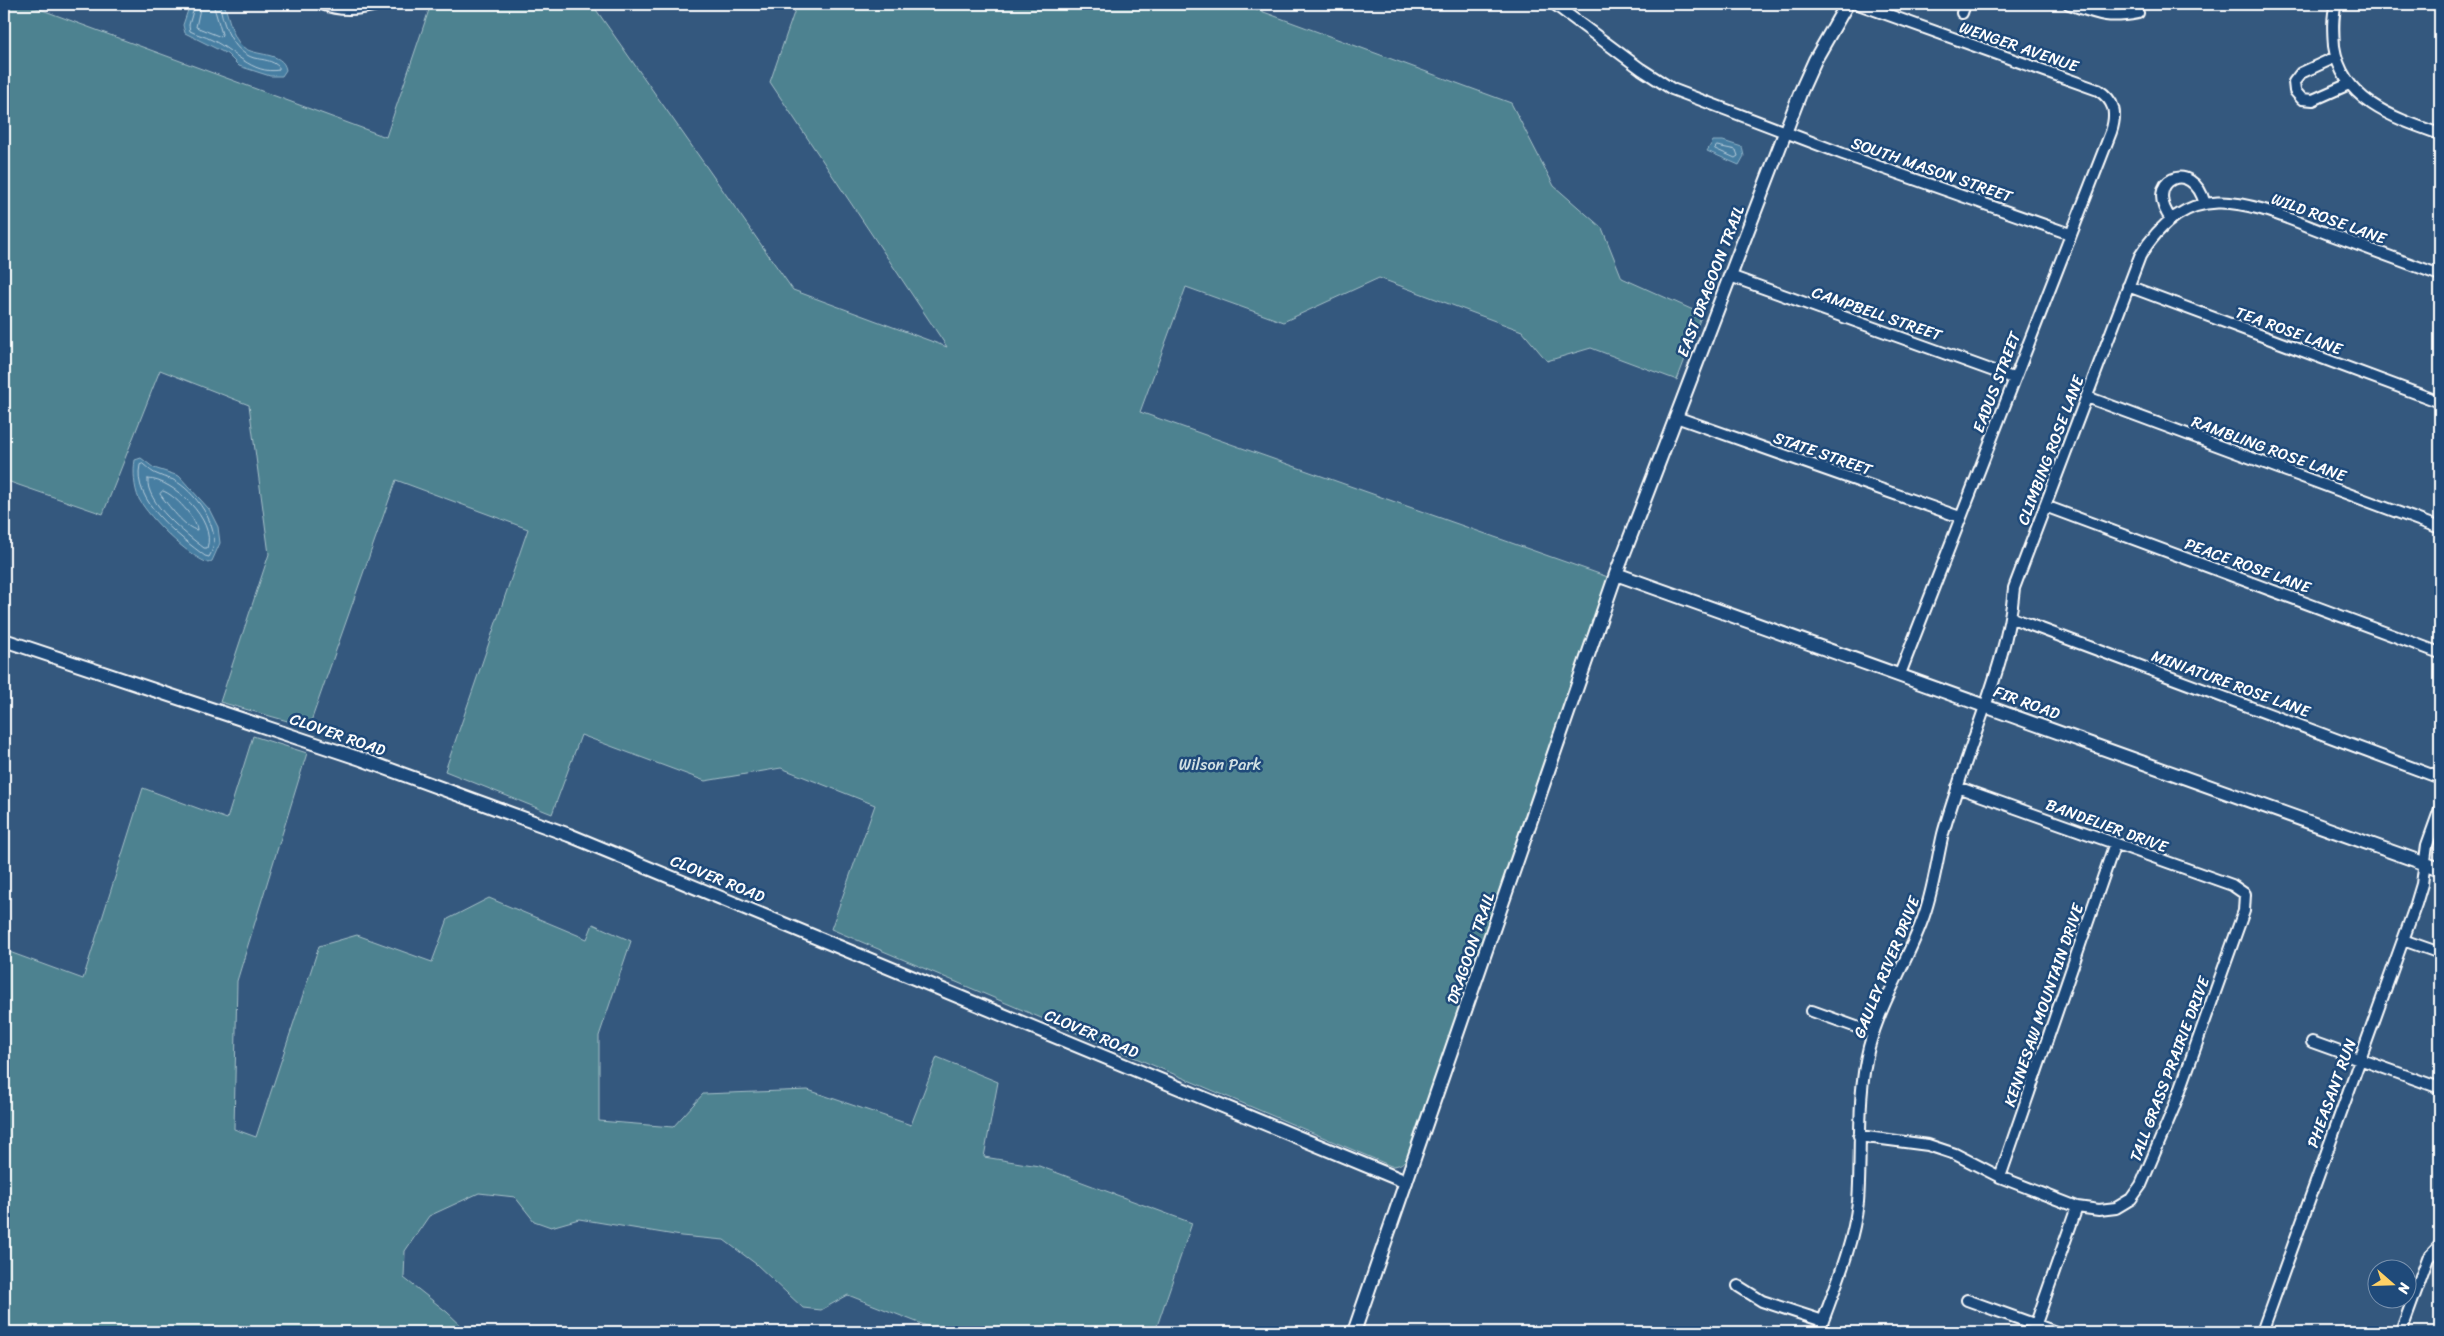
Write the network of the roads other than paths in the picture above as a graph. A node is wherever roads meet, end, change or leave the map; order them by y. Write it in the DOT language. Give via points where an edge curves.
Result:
graph roads {
  1 [pos="322,4"];
  2 [pos="380,4"];
  3 [pos="1554,4"];
  4 [pos="1847,4"];
  5 [pos="1858,4"];
  6 [pos="2069,4"];
  7 [pos="2336,4"];
  8 [pos="2138,12"];
  9 [pos="2336,57"];
  10 [pos="2349,84"];
  11 [pos="2112,100"];
  12 [pos="1785,131"];
  13 [pos="2440,134"];
  14 [pos="2205,204"];
  15 [pos="2171,219"];
  16 [pos="2070,234"];
  17 [pos="2440,275"];
  18 [pos="1730,276"];
  19 [pos="2128,286"];
  20 [pos="2014,378"];
  21 [pos="2087,397"];
  22 [pos="2440,402"];
  23 [pos="1676,417"];
  24 [pos="2045,506"];
  25 [pos="1960,517"];
  26 [pos="2440,528"];
  27 [pos="1616,574"];
  28 [pos="2012,618"];
  29 [pos="4,640"];
  30 [pos="2440,653"];
  31 [pos="1900,674"];
  32 [pos="1984,704"];
  33 [pos="2440,778"];
  34 [pos="1957,788"];
  35 [pos="2440,809"];
  36 [pos="2115,844"];
  37 [pos="2425,864"];
  38 [pos="2440,869"];
  39 [pos="2245,894"];
  40 [pos="2402,940"];
  41 [pos="2440,953"];
  42 [pos="1812,1011"];
  43 [pos="1873,1033"];
  44 [pos="2312,1042"];
  45 [pos="2360,1059"];
  46 [pos="2440,1088"];
  47 [pos="1858,1136"];
  48 [pos="2000,1177"];
  49 [pos="1406,1182"];
  50 [pos="2077,1207"];
  51 [pos="2440,1245"];
  52 [pos="1738,1286"];
  53 [pos="1966,1300"];
  54 [pos="1822,1321"];
  55 [pos="2034,1328"];
  56 [pos="1354,1332"];
  57 [pos="1819,1332"];
  58 [pos="2056,1332"];
  59 [pos="2262,1332"];
  60 [pos="2401,1332"];
  1 -- 2 [label="street" via="349,10"];
  3 -- 12 [label="street, SOUTH MASON STREET" via="1672,89"];
  4 -- 12 [label="street, EAST DRAGOON TRAIL" via="1815,60"];
  5 -- 11 [label="street, WENGER AVENUE" via="2098,90"];
  6 -- 8 [label="street" via="2102,16 2116,17"];
  7 -- 9 [label="street" via="2333,20"];
  9 -- 10 [label="street"];
  9 -- 10 [label="street" via="2301,73 2294,82 2294,91 2302,99 2313,100"];
  10 -- 13 [label="street" via="2362,98 2383,112"];
  11 -- 16 [label="street, EADUS STREET" via="2114,123"];
  12 -- 16 [label="street, SOUTH MASON STREET"];
  12 -- 18 [label="street, EAST DRAGOON TRAIL"];
  14 -- 15 [label="street, WILD ROSE LANE"];
  14 -- 15 [label="street" via="2196,184 2176,178 2161,193 2163,208"];
  14 -- 17 [label="street, WILD ROSE LANE" via="2223,202 2257,207"];
  15 -- 19 [label="street, CLIMBING ROSE LANE" via="2149,241"];
  16 -- 20 [label="street, EADUS STREET"];
  18 -- 20 [label="street, CAMPBELL STREET"];
  18 -- 23 [label="street, EAST DRAGOON TRAIL"];
  19 -- 21 [label="street, CLIMBING ROSE LANE"];
  19 -- 22 [label="street, TEA ROSE LANE"];
  20 -- 25 [label="street, EADUS STREET"];
  21 -- 24 [label="street, CLIMBING ROSE LANE"];
  21 -- 26 [label="street, RAMBLING ROSE LANE"];
  23 -- 25 [label="street, STATE STREET"];
  23 -- 27 [label="street, EAST DRAGOON TRAIL"];
  24 -- 28 [label="street, CLIMBING ROSE LANE" via="2014,588"];
  24 -- 30 [label="street, PEACE ROSE LANE"];
  25 -- 31 [label="street, EADUS STREET"];
  27 -- 31 [label="street, FIR ROAD"];
  27 -- 49 [label="street, DRAGOON TRAIL"];
  28 -- 32 [label="street, CLIMBING ROSE LANE" via="2004,651"];
  28 -- 33 [label="street, MINIATURE ROSE LANE"];
  29 -- 49 [label="street, CLOVER ROAD" via="361,759 570,836"];
  31 -- 32 [label="street, FIR ROAD"];
  32 -- 34 [label="street, GAULEY RIVER DRIVE"];
  32 -- 37 [label="street, FIR ROAD"];
  34 -- 36 [label="street, BANDELIER DRIVE"];
  34 -- 43 [label="street, GAULEY RIVER DRIVE" via="1943,834 1934,886 1908,956"];
  35 -- 37 [label="street, PHEASANT RUN" via="2427,845"];
  36 -- 39 [label="street, BANDELIER DRIVE" via="2232,885"];
  36 -- 48 [label="street, KENNESAW MOUNTAIN DRIVE"];
  37 -- 38 [label="street, FIR ROAD"];
  37 -- 40 [label="street, PHEASANT RUN" via="2422,884"];
  39 -- 50 [label="street, TALL GRASS PRAIRIE DRIVE" via="2244,911 2174,1107 2141,1185 2131,1199 2116,1208"];
  40 -- 41 [label="street"];
  40 -- 45 [label="street, PHEASANT RUN"];
  42 -- 43 [label="street"];
  43 -- 47 [label="street, GAULEY RIVER DRIVE" via="1860,1093"];
  44 -- 45 [label="street"];
  45 -- 46 [label="street"];
  45 -- 59 [label="street, PHEASANT RUN"];
  47 -- 48 [label="street, TALL GRASS PRAIRIE DRIVE" via="1928,1145 1955,1154"];
  47 -- 54 [label="street, GAULEY RIVER DRIVE" via="1855,1223"];
  48 -- 50 [label="street, TALL GRASS PRAIRIE DRIVE"];
  49 -- 56 [label="street, DRAGOON TRAIL"];
  50 -- 55 [label="street"];
  51 -- 60 [label="street" via="2428,1258"];
  52 -- 54 [label="street" via="1762,1300"];
  53 -- 55 [label="street"];
  54 -- 57 [label="street, GAULEY RIVER DRIVE"];
  55 -- 58 [label="street"];
}
